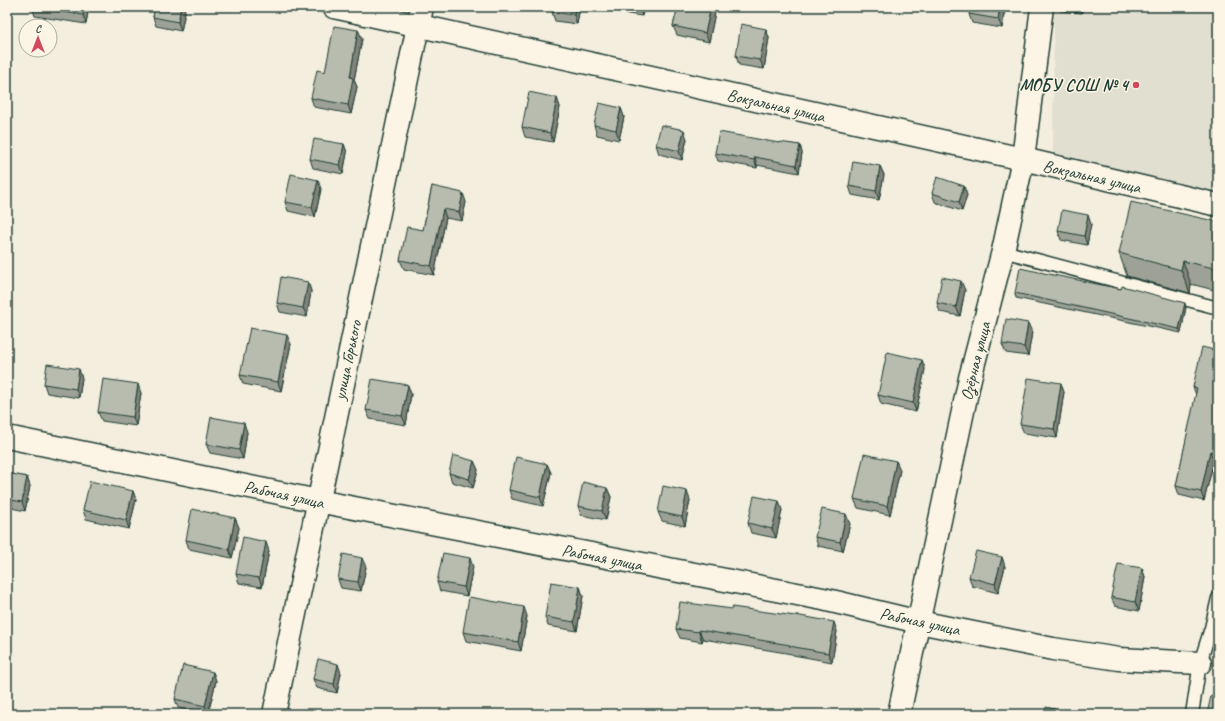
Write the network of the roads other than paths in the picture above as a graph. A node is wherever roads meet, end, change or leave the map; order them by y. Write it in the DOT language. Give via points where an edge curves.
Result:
graph roads {
  1 [pos="334,7"];
  2 [pos="1042,7"];
  3 [pos="420,16"];
  4 [pos="1023,159"];
  5 [pos="1218,205"];
  6 [pos="1003,250"];
  7 [pos="1218,308"];
  8 [pos="7,437"];
  9 [pos="318,501"];
  10 [pos="1218,598"];
  11 [pos="919,622"];
  12 [pos="1200,663"];
  13 [pos="274,714"];
  14 [pos="898,714"];
  15 [pos="1192,714"];
  1 -- 3 [label="street, Вокзальная улица"];
  2 -- 4 [label="street, Озёрная улица"];
  3 -- 4 [label="street, Вокзальная улица"];
  3 -- 9 [label="street, улица Горького"];
  4 -- 5 [label="street, Вокзальная улица"];
  4 -- 6 [label="street, Озёрная улица"];
  6 -- 7 [label="lane"];
  6 -- 11 [label="street, Озёрная улица" via="970,378"];
  8 -- 9 [label="street, Рабочая улица"];
  9 -- 11 [label="street, Рабочая улица" via="823,600"];
  9 -- 13 [label="street, улица Горького"];
  10 -- 12 [label="lane"];
  11 -- 12 [label="street, Рабочая улица" via="1119,659"];
  11 -- 14 [label="street, Озёрная улица"];
  12 -- 15 [label="lane"];
}
